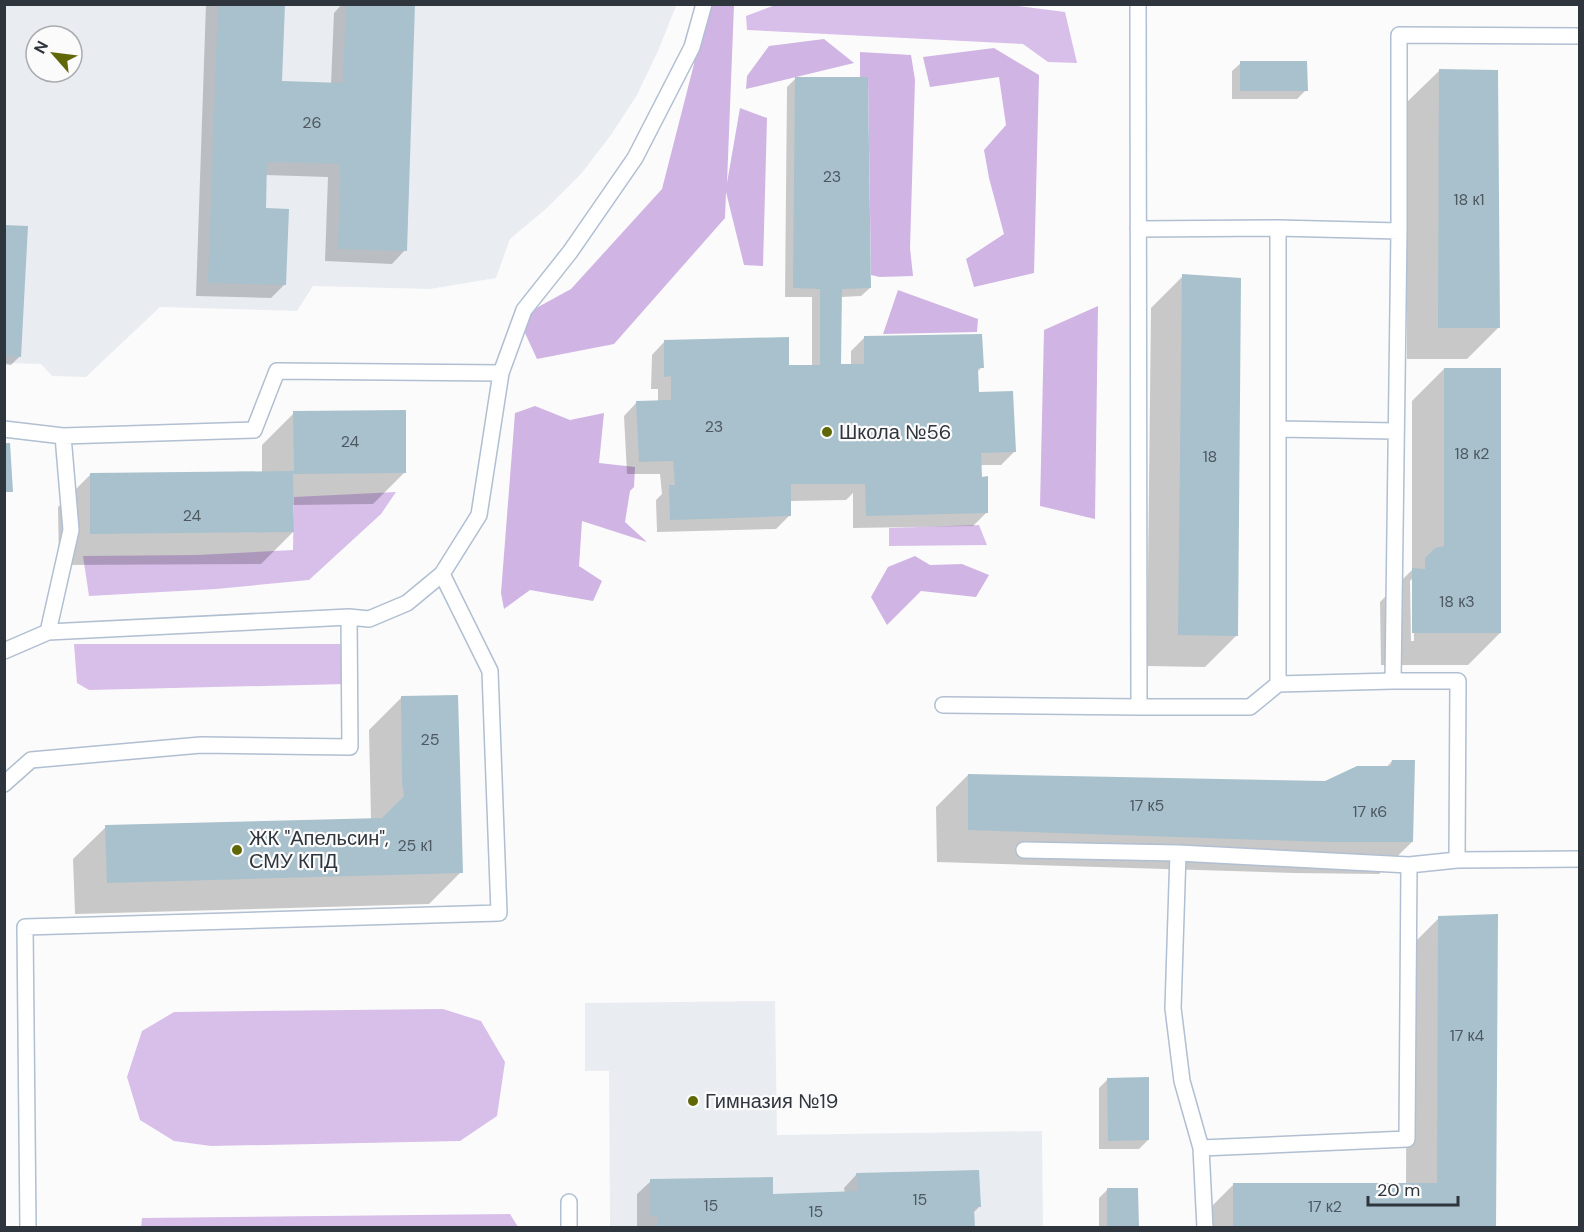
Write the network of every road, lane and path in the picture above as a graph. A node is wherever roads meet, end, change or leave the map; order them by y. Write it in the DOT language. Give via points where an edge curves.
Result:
graph roads {
  1 [pos="704,4"];
  2 [pos="1138,4"];
  3 [pos="1580,36"];
  4 [pos="1278,228"];
  5 [pos="1138,229"];
  6 [pos="1399,231"];
  7 [pos="501,374"];
  8 [pos="4,429"];
  9 [pos="1278,429"];
  10 [pos="1395,430"];
  11 [pos="63,436"];
  12 [pos="442,574"];
  13 [pos="348,617"];
  14 [pos="48,632"];
  15 [pos="4,651"];
  16 [pos="1393,681"];
  17 [pos="1278,684"];
  18 [pos="944,705"];
  19 [pos="1139,707"];
  20 [pos="4,784"];
  21 [pos="1024,850"];
  22 [pos="1178,853"];
  23 [pos="1580,859"];
  24 [pos="1457,860"];
  25 [pos="1409,865"];
  26 [pos="1201,1148"];
  27 [pos="569,1202"];
  28 [pos="28,1227"];
  29 [pos="569,1227"];
  30 [pos="1204,1227"];
  1 -- 7 [label="lane" via="692,47 636,158 524,310"];
  2 -- 5 [label="lane"];
  3 -- 6 [label="lane" via="1399,36"];
  4 -- 5 [label="lane"];
  4 -- 6 [label="lane"];
  4 -- 9 [label="lane"];
  5 -- 19 [label="lane"];
  6 -- 10 [label="lane"];
  7 -- 11 [label="lane" via="277,370 254,430"];
  7 -- 12 [label="lane" via="479,515"];
  8 -- 11 [label="lane"];
  9 -- 10 [label="lane"];
  9 -- 17 [label="lane"];
  10 -- 16 [label="lane"];
  11 -- 14 [label="lane" via="71,530"];
  12 -- 13 [label="lane" via="407,603 369,619"];
  12 -- 28 [label="lane" via="490,671 499,913 25,927"];
  13 -- 14 [label="lane"];
  13 -- 20 [label="lane" via="350,747 201,744 30,760"];
  14 -- 15 [label="lane"];
  16 -- 17 [label="lane"];
  16 -- 24 [label="lane" via="1458,681"];
  17 -- 19 [label="lane" via="1250,707"];
  18 -- 19 [label="lane"];
  21 -- 22 [label="lane"];
  22 -- 25 [label="lane"];
  22 -- 26 [label="lane" via="1173,1008 1182,1081"];
  23 -- 24 [label="lane"];
  24 -- 25 [label="lane"];
  25 -- 26 [label="lane" via="1407,1139"];
  26 -- 30 [label="lane"];
  27 -- 29 [label="lane"];
}
